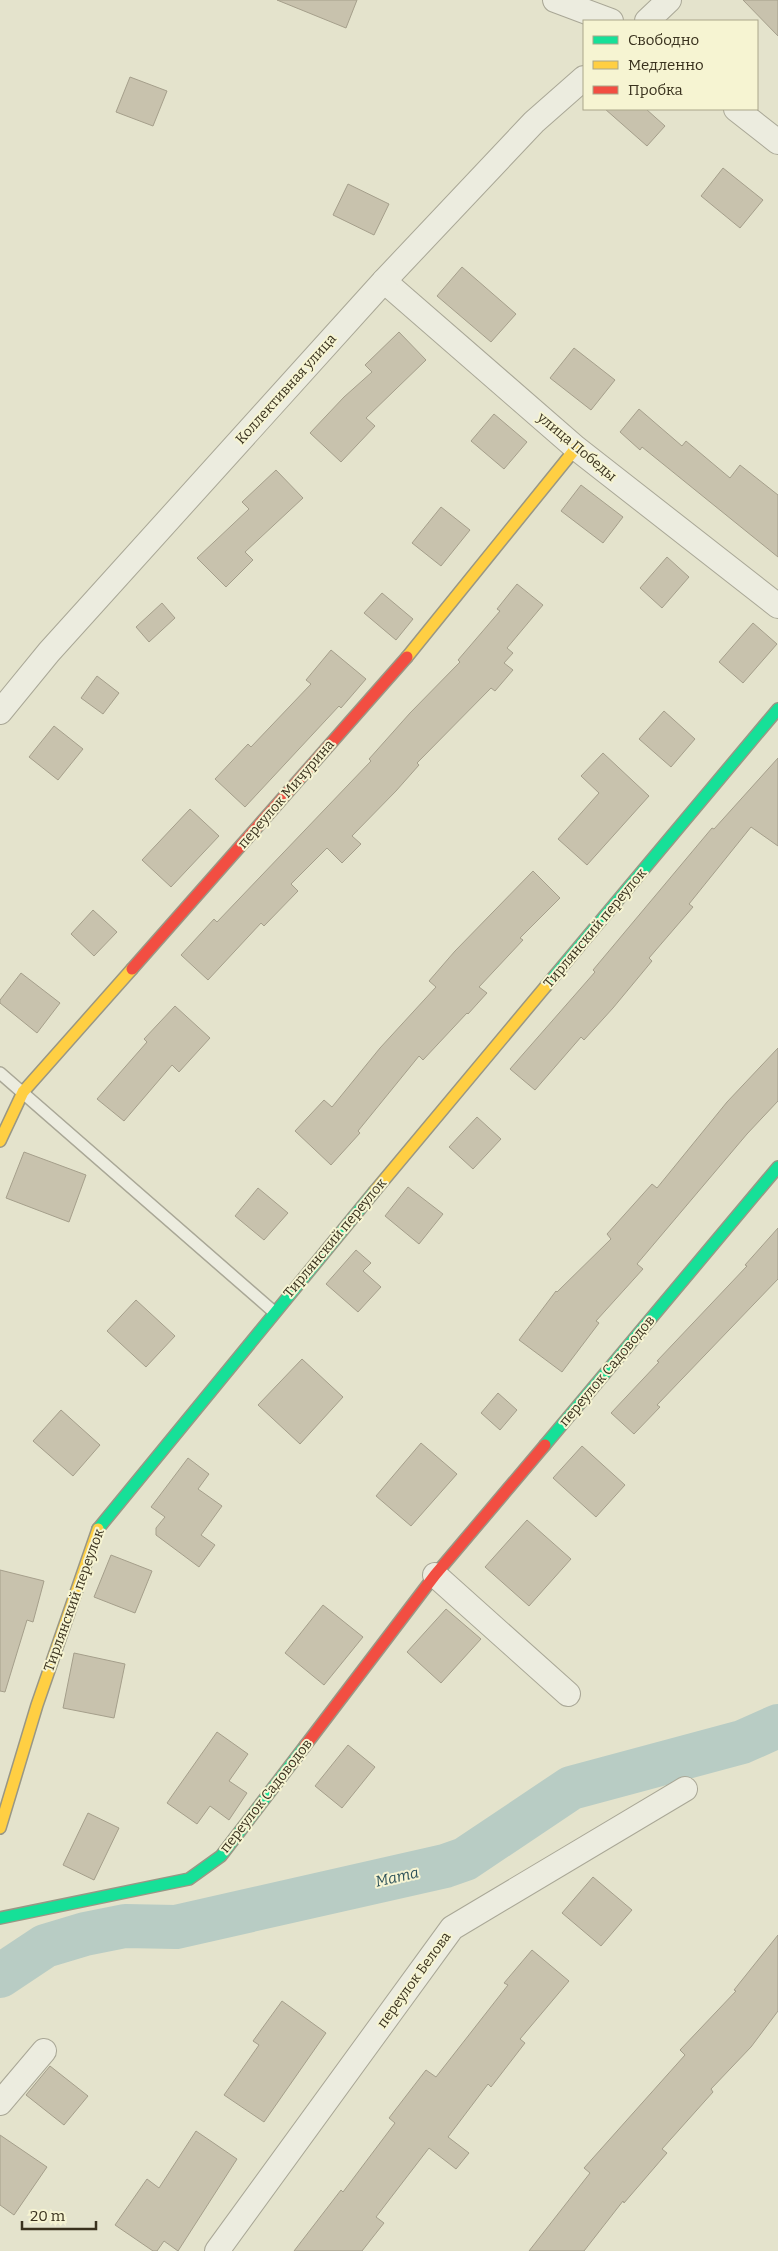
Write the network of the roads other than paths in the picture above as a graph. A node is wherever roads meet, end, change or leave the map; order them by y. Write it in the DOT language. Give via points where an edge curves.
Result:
graph roads {
  1 [pos="555,0"];
  2 [pos="668,0"];
  3 [pos="608,20"];
  4 [pos="648,20"];
  5 [pos="583,79"];
  6 [pos="737,110"];
  7 [pos="778,142"];
  8 [pos="384,281"];
  9 [pos="576,448"];
  10 [pos="778,606"];
  11 [pos="778,709"];
  12 [pos="0,712"];
  13 [pos="0,1073"];
  14 [pos="23,1092"];
  15 [pos="0,1141"];
  16 [pos="778,1167"];
  17 [pos="274,1312"];
  18 [pos="435,1575"];
  19 [pos="568,1694"];
  20 [pos="685,1789"];
  21 [pos="0,1828"];
  22 [pos="0,1918"];
  23 [pos="44,2051"];
  24 [pos="0,2102"];
  25 [pos="217,2251"];
  1 -- 3 [label="street"];
  2 -- 4 [label="street"];
  5 -- 8 [label="street, Коллективная улица" via="534,122"];
  6 -- 7 [label="street"];
  8 -- 9 [label="street, улица Победы"];
  8 -- 12 [label="street, Коллективная улица" via="48,652"];
  9 -- 10 [label="street, улица Победы"];
  9 -- 14 [label="street, переулок Мичурина" via="404,661"];
  11 -- 17 [label="street, Тирлянский переулок"];
  13 -- 14 [label="lane"];
  14 -- 15 [label="street, переулок Мичурина"];
  14 -- 17 [label="lane"];
  16 -- 18 [label="street, переулок Садоводов"];
  17 -- 21 [label="street, Тирлянский переулок" via="99,1528 37,1705"];
  18 -- 19 [label="street"];
  18 -- 22 [label="street, переулок Садоводов" via="221,1856 189,1879"];
  20 -- 25 [label="street, переулок Белова" via="452,1928"];
  23 -- 24 [label="street"];
}
